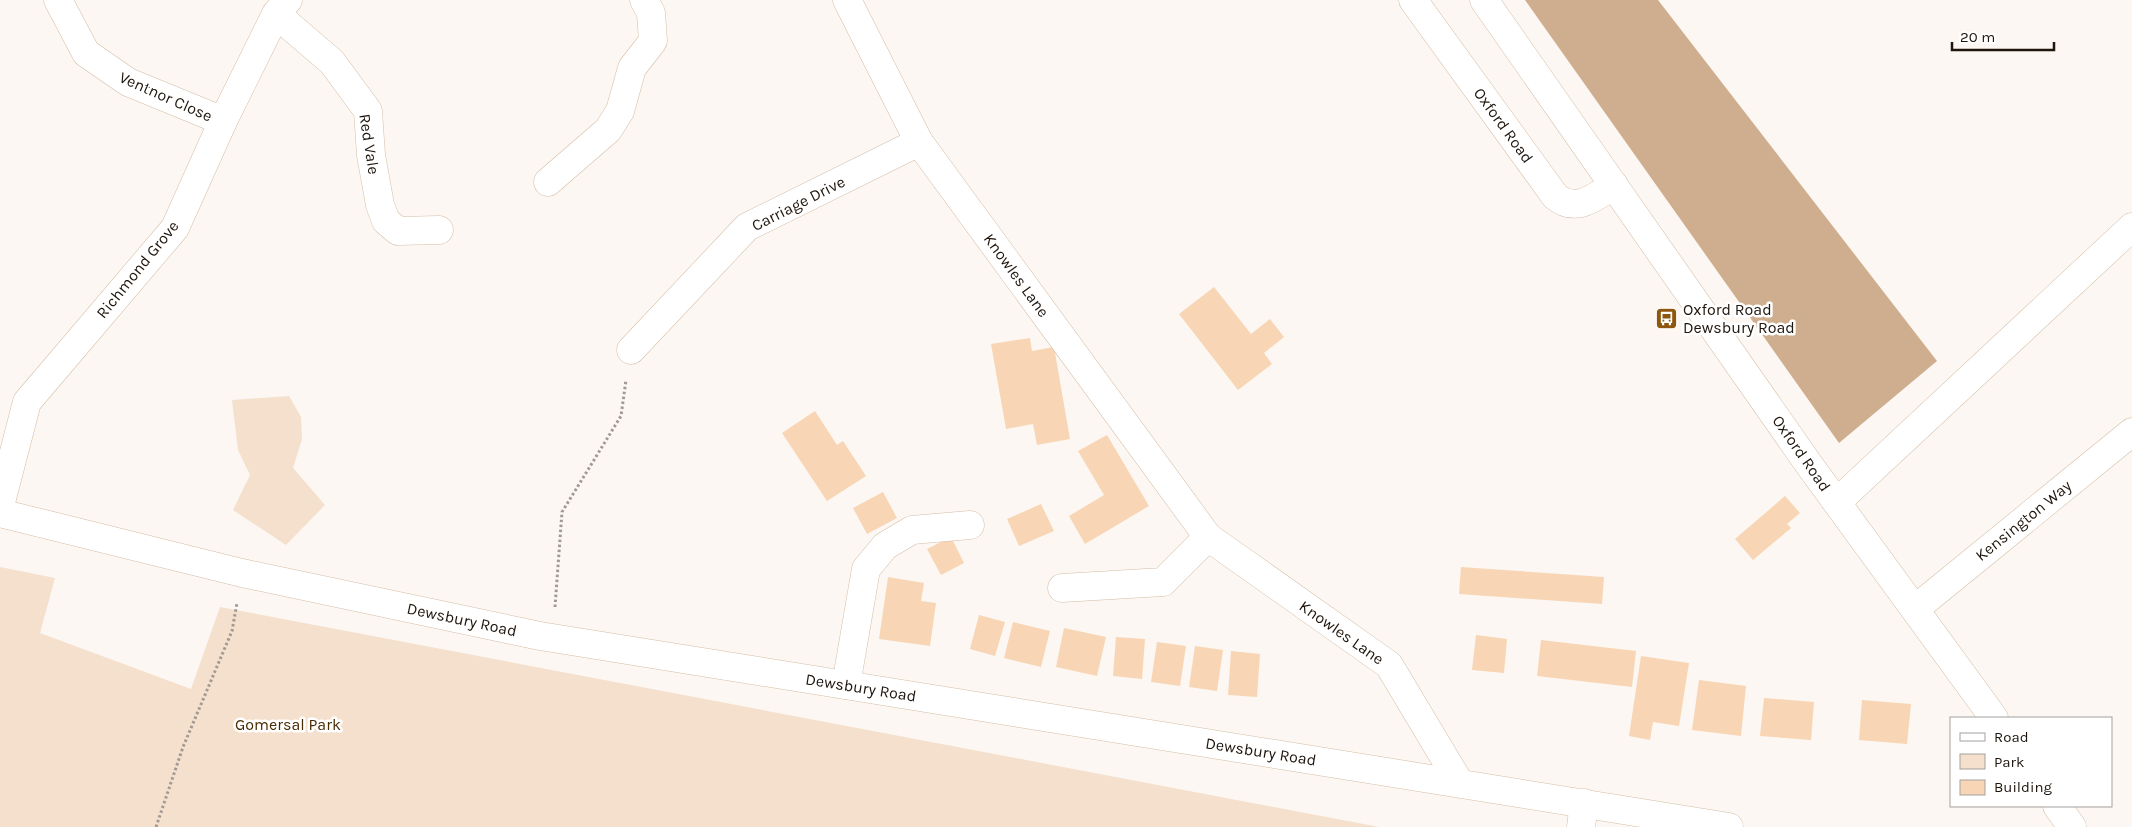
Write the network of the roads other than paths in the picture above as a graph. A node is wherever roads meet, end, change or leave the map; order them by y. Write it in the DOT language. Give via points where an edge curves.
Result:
graph roads {
  1 [pos="58,0"];
  2 [pos="644,0"];
  3 [pos="847,0"];
  4 [pos="1413,0"];
  5 [pos="1484,0"];
  6 [pos="282,7"];
  7 [pos="223,121"];
  8 [pos="919,142"];
  9 [pos="548,182"];
  10 [pos="1614,185"];
  11 [pos="2132,227"];
  12 [pos="439,230"];
  13 [pos="631,350"];
  14 [pos="2132,432"];
  15 [pos="1837,502"];
  16 [pos="0,506"];
  17 [pos="0,513"];
  18 [pos="970,525"];
  19 [pos="1208,537"];
  20 [pos="1062,588"];
  21 [pos="1915,609"];
  22 [pos="846,684"];
  23 [pos="1993,717"];
  24 [pos="1458,782"];
  25 [pos="2058,807"];
  26 [pos="1583,815"];
  27 [pos="1730,827"];
  28 [pos="2072,827"];
  1 -- 7 [label="street, Ventnor Close" via="86,53 128,82"];
  2 -- 9 [label="street" via="651,13 654,41 632,68 620,111 608,130"];
  3 -- 8 [label="street, Knowles Lane"];
  4 -- 10 [label="street, Oxford Road" via="1555,196 1577,205"];
  5 -- 10 [label="street, Oxford Road"];
  6 -- 7 [label="street, Richmond Grove"];
  6 -- 12 [label="street, Red Vale" via="332,62 368,111 374,172 386,221 398,231"];
  7 -- 16 [label="street, Richmond Grove" via="175,228 27,402"];
  8 -- 13 [label="street, Carriage Drive" via="747,228"];
  8 -- 19 [label="street, Knowles Lane"];
  10 -- 15 [label="street, Oxford Road"];
  11 -- 15 [label="street"];
  14 -- 21 [label="street, Kensington Way"];
  15 -- 21 [label="street, Oxford Road"];
  17 -- 22 [label="street, Dewsbury Road" via="242,573 546,637"];
  18 -- 22 [label="street" via="912,530 885,546 866,569"];
  19 -- 20 [label="street" via="1164,582"];
  19 -- 24 [label="street, Knowles Lane" via="1389,665"];
  21 -- 23 [label="street, Oxford Road"];
  22 -- 24 [label="street, Dewsbury Road"];
  24 -- 26 [label="street, Dewsbury Road"];
  25 -- 28 [label="street"];
  26 -- 27 [label="street, Dewsbury Road"];
}
